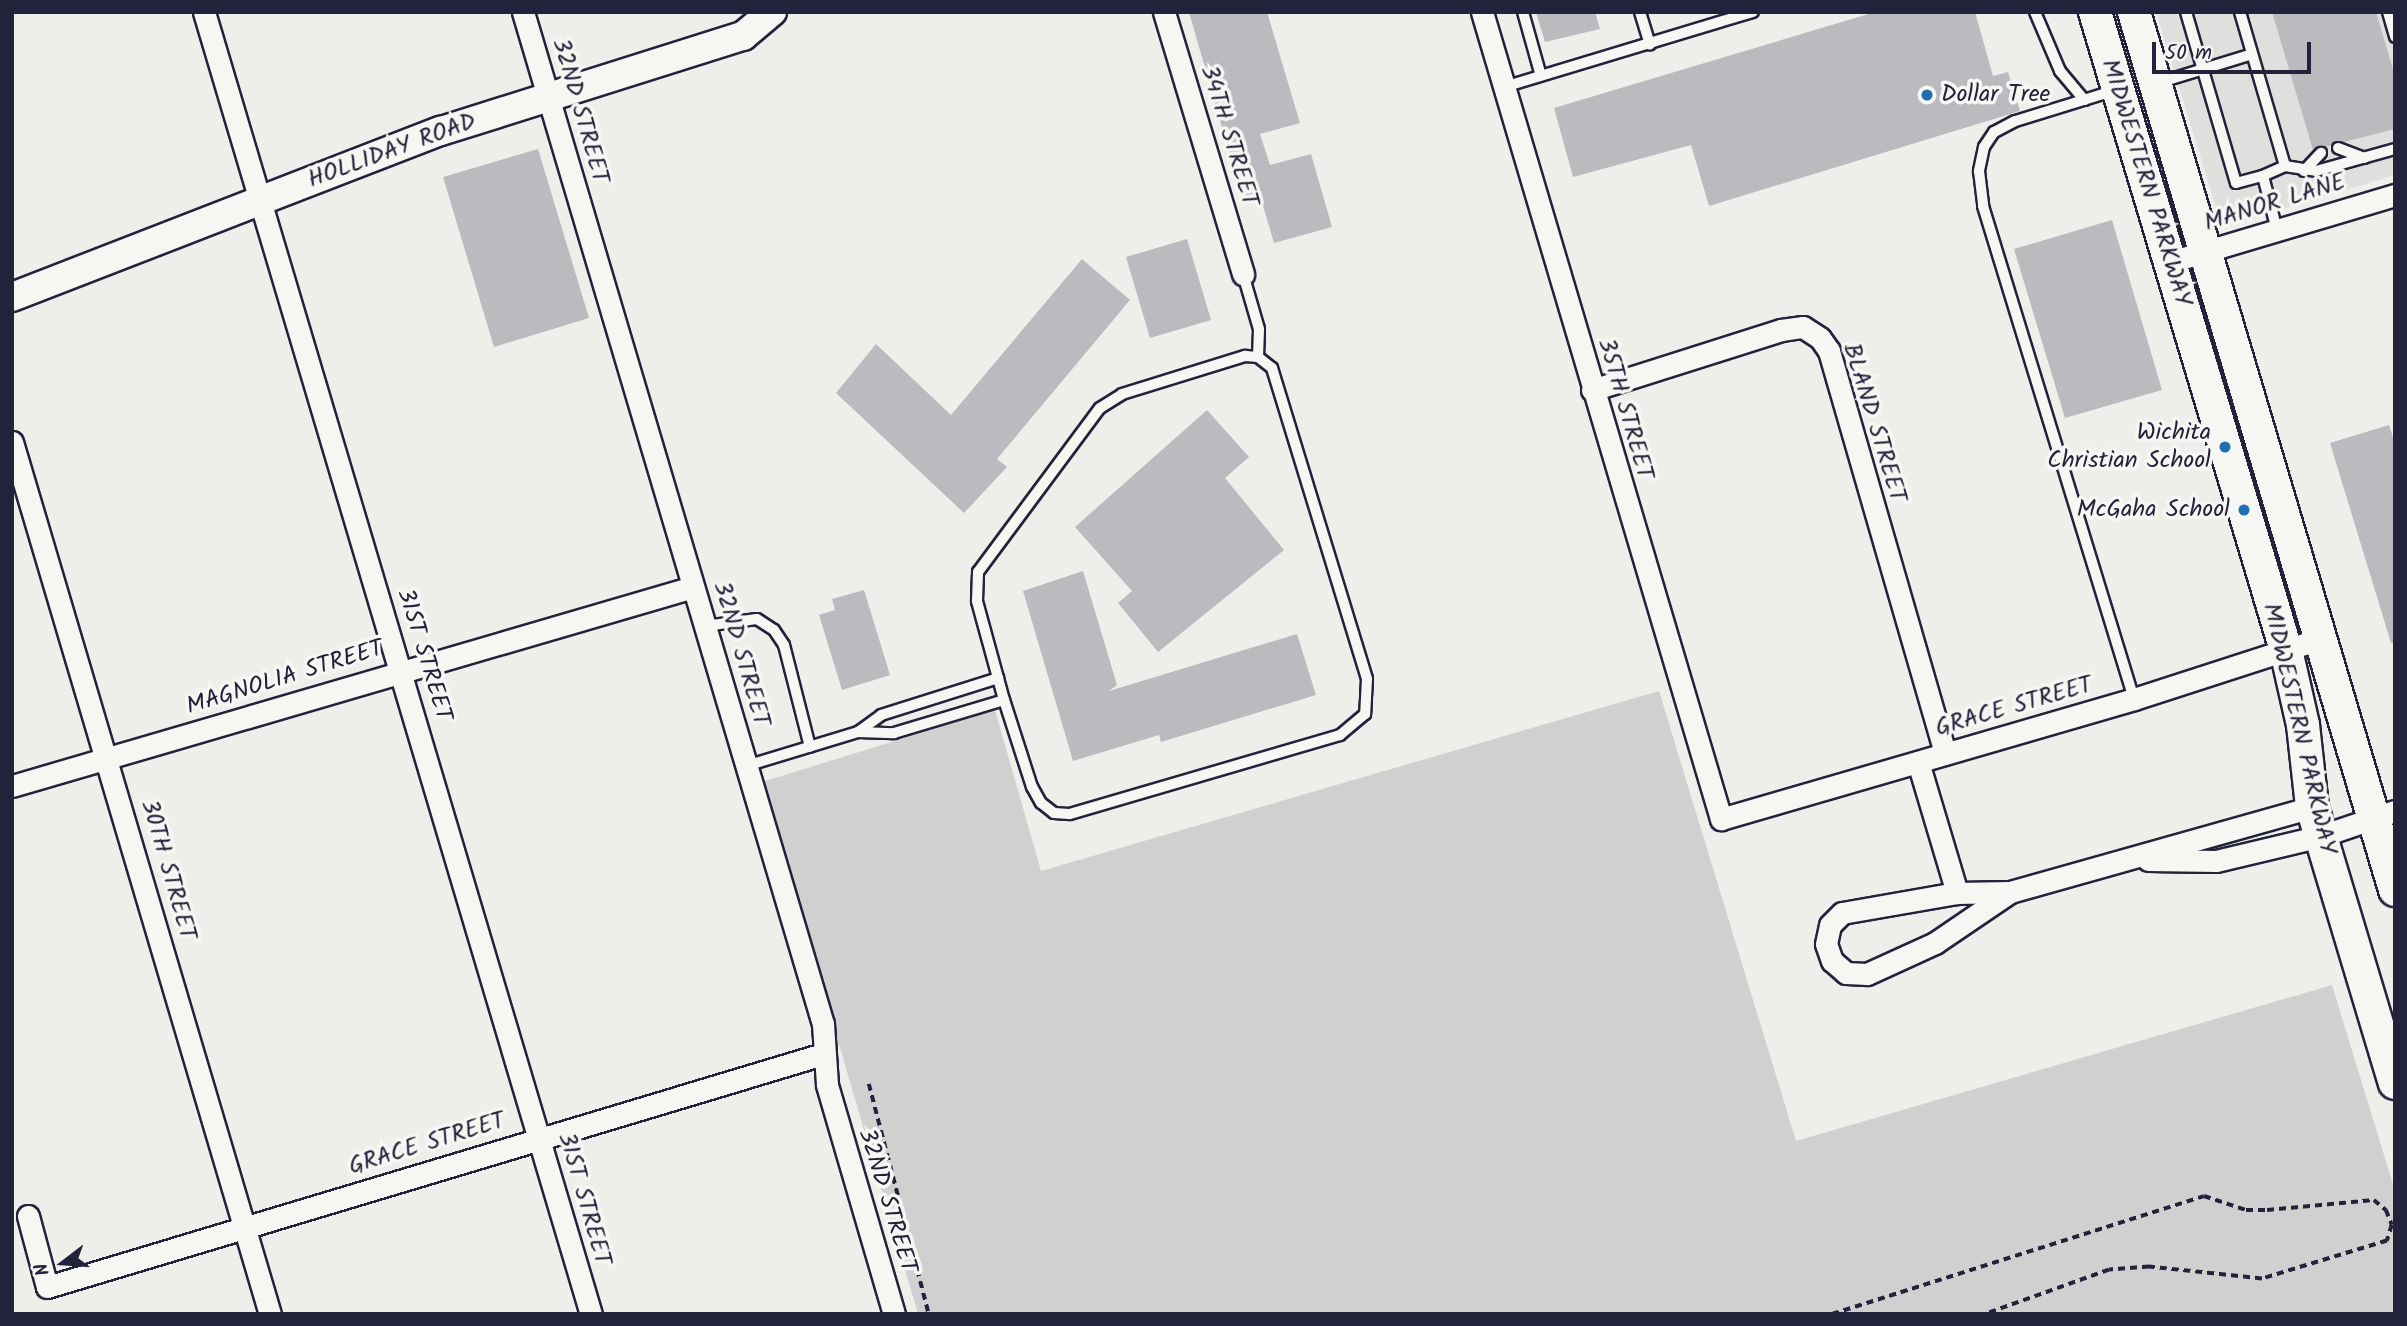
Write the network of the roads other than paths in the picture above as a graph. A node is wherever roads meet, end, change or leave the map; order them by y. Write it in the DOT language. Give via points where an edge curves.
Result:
graph roads {
  1 [pos="204,12"];
  2 [pos="523,12"];
  3 [pos="772,12"];
  4 [pos="1164,12"];
  5 [pos="1482,12"];
  6 [pos="1523,12"];
  7 [pos="1640,12"];
  8 [pos="1753,12"];
  9 [pos="2035,12"];
  10 [pos="2095,12"];
  11 [pos="2134,12"];
  12 [pos="2186,12"];
  13 [pos="2240,12"];
  14 [pos="2388,12"];
  15 [pos="2395,37"];
  16 [pos="1650,44"];
  17 [pos="2252,54"];
  18 [pos="2203,69"];
  19 [pos="1541,76"];
  20 [pos="2155,84"];
  21 [pos="1504,88"];
  22 [pos="2118,90"];
  23 [pos="548,96"];
  24 [pos="2084,100"];
  25 [pos="2338,148"];
  26 [pos="2395,149"];
  27 [pos="2320,153"];
  28 [pos="2364,158"];
  29 [pos="2285,166"];
  30 [pos="2304,171"];
  31 [pos="2263,176"];
  32 [pos="2395,195"];
  33 [pos="260,200"];
  34 [pos="2277,230"];
  35 [pos="2205,251"];
  36 [pos="2170,262"];
  37 [pos="1243,274"];
  38 [pos="12,297"];
  39 [pos="1258,357"];
  40 [pos="1592,390"];
  41 [pos="12,442"];
  42 [pos="693,587"];
  43 [pos="705,626"];
  44 [pos="2320,639"];
  45 [pos="2286,650"];
  46 [pos="401,670"];
  47 [pos="998,678"];
  48 [pos="952,692"];
  49 [pos="2134,699"];
  50 [pos="1004,700"];
  51 [pos="959,714"];
  52 [pos="858,733"];
  53 [pos="810,747"];
  54 [pos="1945,754"];
  55 [pos="108,758"];
  56 [pos="1918,762"];
  57 [pos="747,766"];
  58 [pos="12,786"];
  59 [pos="2384,815"];
  60 [pos="1721,819"];
  61 [pos="2317,821"];
  62 [pos="2129,860"];
  63 [pos="2395,890"];
  64 [pos="2010,892"];
  65 [pos="1957,893"];
  66 [pos="823,1054"];
  67 [pos="2395,1083"];
  68 [pos="539,1137"];
  69 [pos="28,1216"];
  70 [pos="244,1226"];
  71 [pos="270,1314"];
  72 [pos="591,1314"];
  73 [pos="894,1314"];
  1 -- 33 [label="street, 31ST STREET"];
  2 -- 23 [label="street, 32ND STREET"];
  3 -- 23 [label="street, HOLLIDAY ROAD" via="743,36"];
  4 -- 37 [label="street, 34TH STREET"];
  5 -- 21 [label="street, 35TH STREET"];
  6 -- 19 [label="lane"];
  7 -- 16 [label="lane"];
  8 -- 16 [label="lane"];
  9 -- 24 [label="lane" via="2060,71"];
  10 -- 22 [label="main road, MIDWESTERN PARKWAY"];
  11 -- 20 [label="main road, MIDWESTERN PARKWAY"];
  12 -- 18 [label="lane"];
  13 -- 17 [label="lane"];
  14 -- 15 [label="lane"];
  16 -- 19 [label="lane"];
  17 -- 18 [label="lane"];
  17 -- 29 [label="lane"];
  18 -- 20 [label="lane"];
  18 -- 31 [label="lane" via="2236,183"];
  19 -- 21 [label="lane"];
  20 -- 35 [label="main road, MIDWESTERN PARKWAY"];
  21 -- 40 [label="street, 35TH STREET"];
  22 -- 24 [label="lane"];
  22 -- 36 [label="main road, MIDWESTERN PARKWAY"];
  23 -- 33 [label="street, HOLLIDAY ROAD"];
  23 -- 42 [label="street, 32ND STREET"];
  24 -- 49 [label="lane" via="1994,132 1984,147 1979,171 1983,206"];
  25 -- 28 [label="lane"];
  26 -- 28 [label="lane"];
  27 -- 30 [label="lane"];
  28 -- 30 [label="lane"];
  29 -- 30 [label="lane"];
  29 -- 31 [label="lane"];
  31 -- 34 [label="lane"];
  32 -- 34 [label="street, MANOR LANE"];
  33 -- 38 [label="street, HOLLIDAY ROAD"];
  33 -- 46 [label="street, 31ST STREET"];
  34 -- 35 [label="street, MANOR LANE"];
  35 -- 36 [label="street, MANOR LANE"];
  35 -- 44 [label="main road, MIDWESTERN PARKWAY"];
  36 -- 45 [label="main road, MIDWESTERN PARKWAY"];
  37 -- 39 [label="lane" via="1259,329"];
  39 -- 47 [label="lane" via="1245,356 1122,394 1100,408 978,572 977,601"];
  39 -- 50 [label="lane" via="1272,368 1367,679 1365,714 1340,735 1069,814 1055,813 1041,803"];
  40 -- 54 [label="street, BLAND STREET" via="1781,330 1803,327 1820,338 1829,351"];
  40 -- 60 [label="street, 35TH STREET"];
  41 -- 55 [label="street, 30TH STREET"];
  42 -- 43 [label="street, 32ND STREET"];
  42 -- 46 [label="street, MAGNOLIA STREET"];
  43 -- 53 [label="lane" via="736,618 757,619 774,629 784,645"];
  43 -- 57 [label="street, 32ND STREET"];
  44 -- 45 [label="street, GRACE STREET"];
  44 -- 59 [label="main road, MIDWESTERN PARKWAY"];
  45 -- 49 [label="street, GRACE STREET"];
  45 -- 61 [label="main road, MIDWESTERN PARKWAY"];
  46 -- 55 [label="street, MAGNOLIA STREET"];
  46 -- 68 [label="street, 31ST STREET"];
  47 -- 48 [label="lane"];
  47 -- 50 [label="lane"];
  48 -- 51 [label="lane"];
  48 -- 52 [label="lane" via="881,715"];
  49 -- 54 [label="street, GRACE STREET"];
  50 -- 51 [label="lane"];
  51 -- 52 [label="lane" via="894,733"];
  52 -- 53 [label="lane"];
  53 -- 57 [label="lane"];
  54 -- 56 [label="street, GRACE STREET"];
  55 -- 58 [label="street, MAGNOLIA STREET"];
  55 -- 70 [label="street, 30TH STREET"];
  56 -- 60 [label="street, GRACE STREET"];
  56 -- 65 [label="street"];
  57 -- 66 [label="street, 32ND STREET" via="823,1024"];
  59 -- 61 [label="street"];
  59 -- 63 [label="main road, MIDWESTERN PARKWAY"];
  61 -- 62 [label="street"];
  61 -- 62 [label="street" via="2216,861"];
  61 -- 67 [label="main road, MIDWESTERN PARKWAY"];
  62 -- 64 [label="street"];
  64 -- 65 [label="street"];
  64 -- 65 [label="street" via="1935,943 1867,974 1846,973 1832,961 1826,943 1830,925 1842,913"];
  66 -- 68 [label="street, GRACE STREET"];
  66 -- 73 [label="street, 32ND STREET" via="833,1110"];
  68 -- 70 [label="street, GRACE STREET"];
  68 -- 72 [label="street, 31ST STREET"];
  69 -- 70 [label="street, GRACE STREET" via="47,1287"];
  70 -- 71 [label="street, 30TH STREET"];
}
